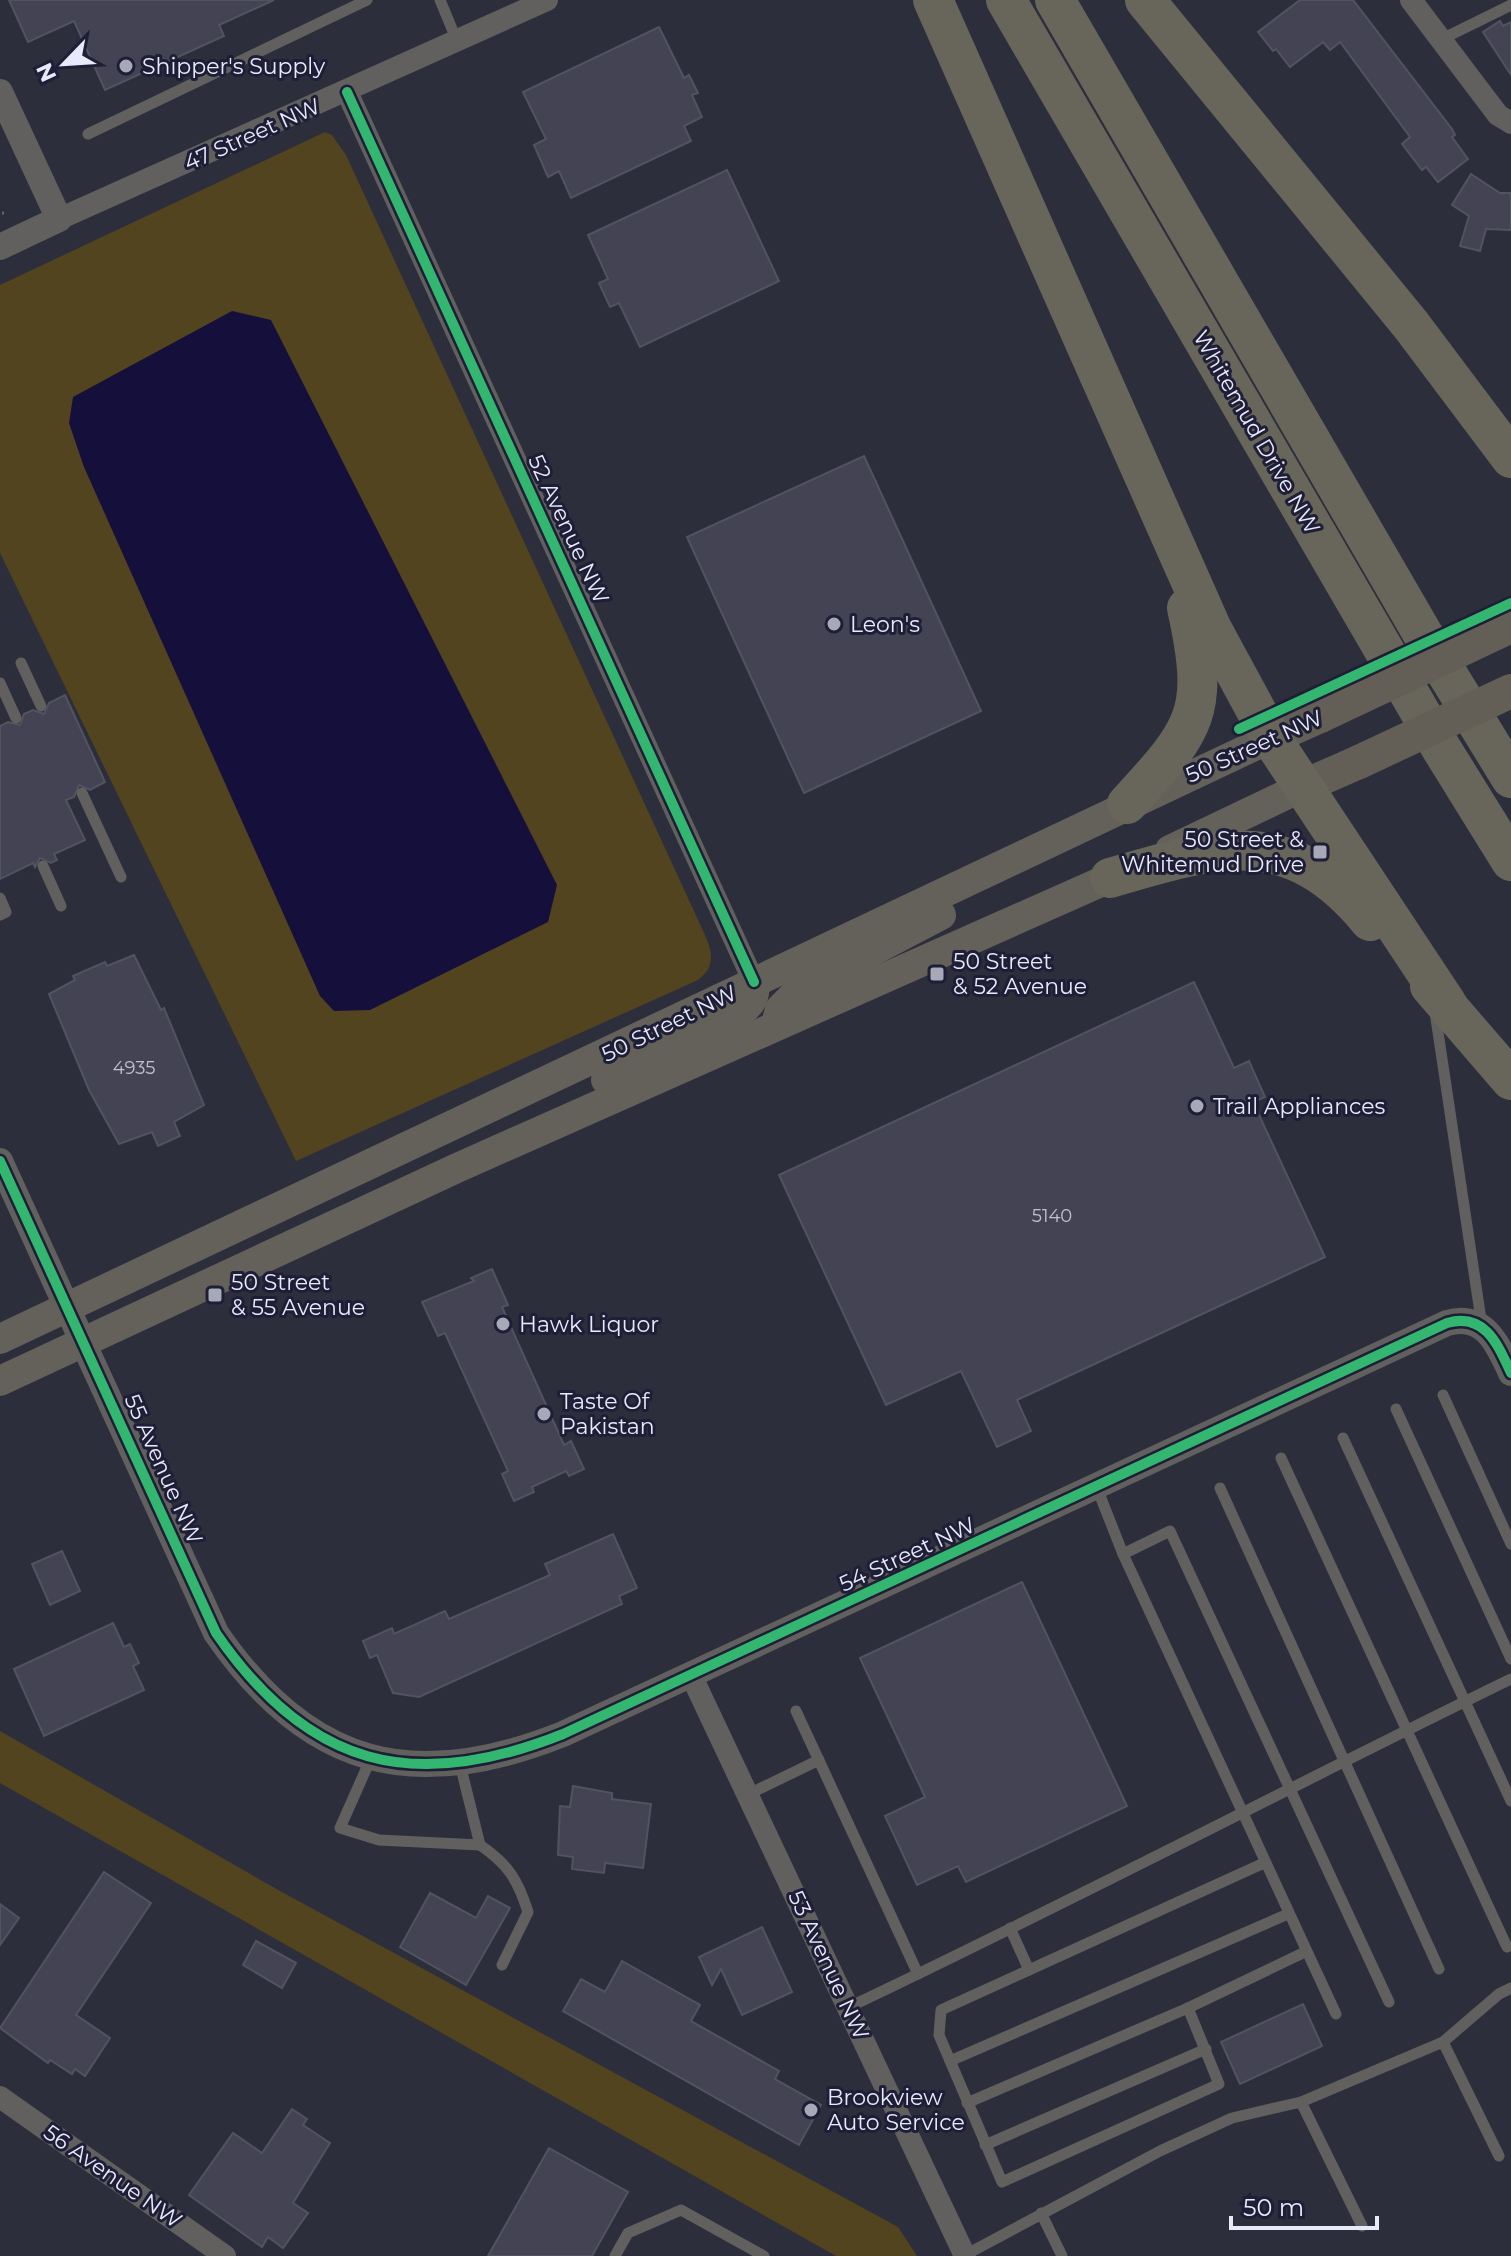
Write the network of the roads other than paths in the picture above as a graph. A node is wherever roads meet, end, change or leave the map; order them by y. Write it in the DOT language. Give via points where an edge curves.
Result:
graph roads {
  1 [pos="367,0"];
  2 [pos="440,0"];
  3 [pos="547,0"];
  4 [pos="933,0"];
  5 [pos="1006,0"];
  6 [pos="1055,0"];
  7 [pos="1145,0"];
  8 [pos="1411,0"];
  9 [pos="1511,5"];
  10 [pos="1440,40"];
  11 [pos="457,41"];
  12 [pos="0,92"];
  13 [pos="347,92"];
  14 [pos="1511,123"];
  15 [pos="88,134"];
  16 [pos="59,219"];
  17 [pos="0,247"];
  18 [pos="1411,325"];
  19 [pos="1511,428"];
  20 [pos="1511,458"];
  21 [pos="1173,545"];
  22 [pos="1511,626"];
  23 [pos="21,663"];
  24 [pos="0,683"];
  25 [pos="1511,691"];
  26 [pos="41,706"];
  27 [pos="16,718"];
  28 [pos="1271,738"];
  29 [pos="1511,778"];
  30 [pos="1302,787"];
  31 [pos="82,793"];
  32 [pos="1127,804"];
  33 [pos="1030,851"];
  34 [pos="1511,861"];
  35 [pos="43,866"];
  36 [pos="121,877"];
  37 [pos="1110,878"];
  38 [pos="0,898"];
  39 [pos="61,906"];
  40 [pos="0,915"];
  41 [pos="754,982"];
  42 [pos="1439,996"];
  43 [pos="776,1025"];
  44 [pos="1511,1080"];
  45 [pos="0,1161"];
  46 [pos="457,1168"];
  47 [pos="68,1307"];
  48 [pos="1476,1324"];
  49 [pos="0,1339"];
  50 [pos="84,1342"];
  51 [pos="1511,1373"];
  52 [pos="0,1381"];
  53 [pos="1443,1395"];
  54 [pos="1396,1409"];
  55 [pos="1343,1438"];
  56 [pos="1281,1458"];
  57 [pos="1097,1488"];
  58 [pos="1220,1488"];
  59 [pos="1511,1544"];
  60 [pos="1123,1554"];
  61 [pos="1511,1659"];
  62 [pos="691,1675"];
  63 [pos="1511,1679"];
  64 [pos="1466,1701"];
  65 [pos="796,1711"];
  66 [pos="1409,1729"];
  67 [pos="359,1755"];
  68 [pos="819,1760"];
  69 [pos="1346,1760"];
  70 [pos="460,1764"];
  71 [pos="1291,1790"];
  72 [pos="749,1794"];
  73 [pos="1511,1801"];
  74 [pos="1243,1816"];
  75 [pos="480,1845"];
  76 [pos="1264,1863"];
  77 [pos="1288,1914"];
  78 [pos="1010,1928"];
  79 [pos="1507,1947"];
  80 [pos="1305,1952"];
  81 [pos="502,1965"];
  82 [pos="1439,1969"];
  83 [pos="1029,1970"];
  84 [pos="918,1974"];
  85 [pos="1511,1988"];
  86 [pos="1389,2002"];
  87 [pos="849,2007"];
  88 [pos="1188,2008"];
  89 [pos="1336,2014"];
  90 [pos="1443,2042"];
  91 [pos="1206,2049"];
  92 [pos="950,2061"];
  93 [pos="0,2097"];
  94 [pos="1301,2102"];
  95 [pos="967,2103"];
  96 [pos="985,2145"];
  97 [pos="1499,2156"];
  98 [pos="1041,2213"];
  99 [pos="1362,2226"];
  100 [pos="965,2255"];
  101 [pos="225,2256"];
  102 [pos="615,2256"];
  103 [pos="764,2256"];
  104 [pos="1062,2256"];
  1 -- 15 [label="lane"];
  2 -- 11 [label="lane"];
  3 -- 11 [label="street, 47 Street NW"];
  4 -- 21 [label="highway"];
  5 -- 34 [label="highway, Whitemud Drive NW"];
  6 -- 29 [label="highway, Whitemud Drive NW"];
  7 -- 18 [label="highway"];
  8 -- 10 [label="street"];
  9 -- 10 [label="lane"];
  10 -- 14 [label="street" via="1498,115"];
  11 -- 13 [label="street, 47 Street NW"];
  12 -- 16 [label="street"];
  13 -- 16 [label="street, 47 Street NW"];
  13 -- 41 [label="street, 52 Avenue NW"];
  16 -- 17 [label="street, 47 Street NW"];
  18 -- 19 [label="highway"];
  18 -- 20 [label="highway"];
  21 -- 28 [label="highway"];
  21 -- 32 [label="highway" via="1199,669 1197,701 1187,733"];
  22 -- 28 [label="main road, 50 Street NW, bridge"];
  23 -- 26 [label="lane"];
  24 -- 27 [label="lane"];
  25 -- 30 [label="main road, 50 Street NW, bridge"];
  28 -- 30 [label="highway"];
  28 -- 32 [label="main road, 50 Street NW"];
  30 -- 37 [label="main road, 50 Street NW"];
  30 -- 42 [label="highway"];
  31 -- 36 [label="lane"];
  32 -- 33 [label="main road, 50 Street NW"];
  33 -- 41 [label="main road, 50 Street NW"];
  33 -- 43 [label="main road" via="966,902 800,989 780,1009"];
  35 -- 39 [label="lane"];
  37 -- 42 [label="highway" via="1196,853 1255,849 1279,856 1312,869 1342,891"];
  37 -- 43 [label="main road, 50 Street NW"];
  38 -- 40 [label="lane" via="6,912"];
  41 -- 46 [label="main road" via="756,994 749,1007 731,1019 567,1099"];
  41 -- 47 [label="main road, 50 Street NW"];
  42 -- 44 [label="highway"];
  42 -- 48 [label="lane"];
  43 -- 46 [label="main road, 50 Street NW"];
  45 -- 47 [label="street, 55 Avenue NW"];
  46 -- 50 [label="main road, 50 Street NW"];
  47 -- 49 [label="main road, 50 Street NW"];
  47 -- 50 [label="street, 55 Avenue NW"];
  48 -- 51 [label="street" via="1492,1335"];
  48 -- 57 [label="street, 54 Street NW" via="1455,1321 1427,1332"];
  50 -- 52 [label="main road, 50 Street NW"];
  50 -- 67 [label="street, 55 Avenue NW" via="216,1633 245,1676 277,1706 312,1734"];
  53 -- 59 [label="lane"];
  54 -- 61 [label="lane"];
  55 -- 64 [label="lane"];
  56 -- 66 [label="lane"];
  57 -- 60 [label="lane"];
  57 -- 62 [label="street, 54 Street NW"];
  58 -- 69 [label="lane"];
  60 -- 71 [label="lane" via="1170,1531"];
  60 -- 74 [label="lane"];
  62 -- 70 [label="street, 54 Street NW" via="519,1752"];
  62 -- 72 [label="street, 53 Avenue NW"];
  63 -- 64 [label="lane"];
  64 -- 66 [label="lane"];
  64 -- 73 [label="lane"];
  65 -- 68 [label="lane"];
  66 -- 69 [label="lane"];
  66 -- 79 [label="lane"];
  67 -- 70 [label="street, 54 Street NW"];
  67 -- 75 [label="lane" via="340,1828 379,1840"];
  68 -- 72 [label="lane"];
  68 -- 84 [label="lane"];
  69 -- 71 [label="lane"];
  69 -- 82 [label="lane"];
  70 -- 75 [label="lane"];
  71 -- 74 [label="lane"];
  71 -- 86 [label="lane"];
  72 -- 87 [label="street, 53 Avenue NW"];
  74 -- 76 [label="lane"];
  74 -- 78 [label="lane"];
  75 -- 81 [label="lane" via="517,1878 528,1912"];
  76 -- 77 [label="lane"];
  76 -- 83 [label="lane"];
  77 -- 80 [label="lane"];
  77 -- 92 [label="lane"];
  78 -- 83 [label="lane"];
  78 -- 84 [label="lane"];
  80 -- 88 [label="lane"];
  80 -- 89 [label="lane"];
  83 -- 92 [label="lane" via="941,2010 939,2035"];
  84 -- 87 [label="lane"];
  85 -- 90 [label="lane"];
  87 -- 100 [label="street, 53 Avenue NW"];
  88 -- 91 [label="lane"];
  88 -- 95 [label="lane"];
  90 -- 94 [label="lane"];
  90 -- 97 [label="lane"];
  91 -- 96 [label="lane"];
  91 -- 96 [label="lane" via="1219,2084 1002,2182"];
  92 -- 95 [label="lane"];
  93 -- 101 [label="street, 56 Avenue NW"];
  94 -- 98 [label="lane" via="1232,2118"];
  94 -- 99 [label="lane"];
  95 -- 96 [label="lane"];
  98 -- 100 [label="lane"];
  98 -- 104 [label="lane"];
  102 -- 103 [label="lane" via="628,2233 681,2210"];
}
